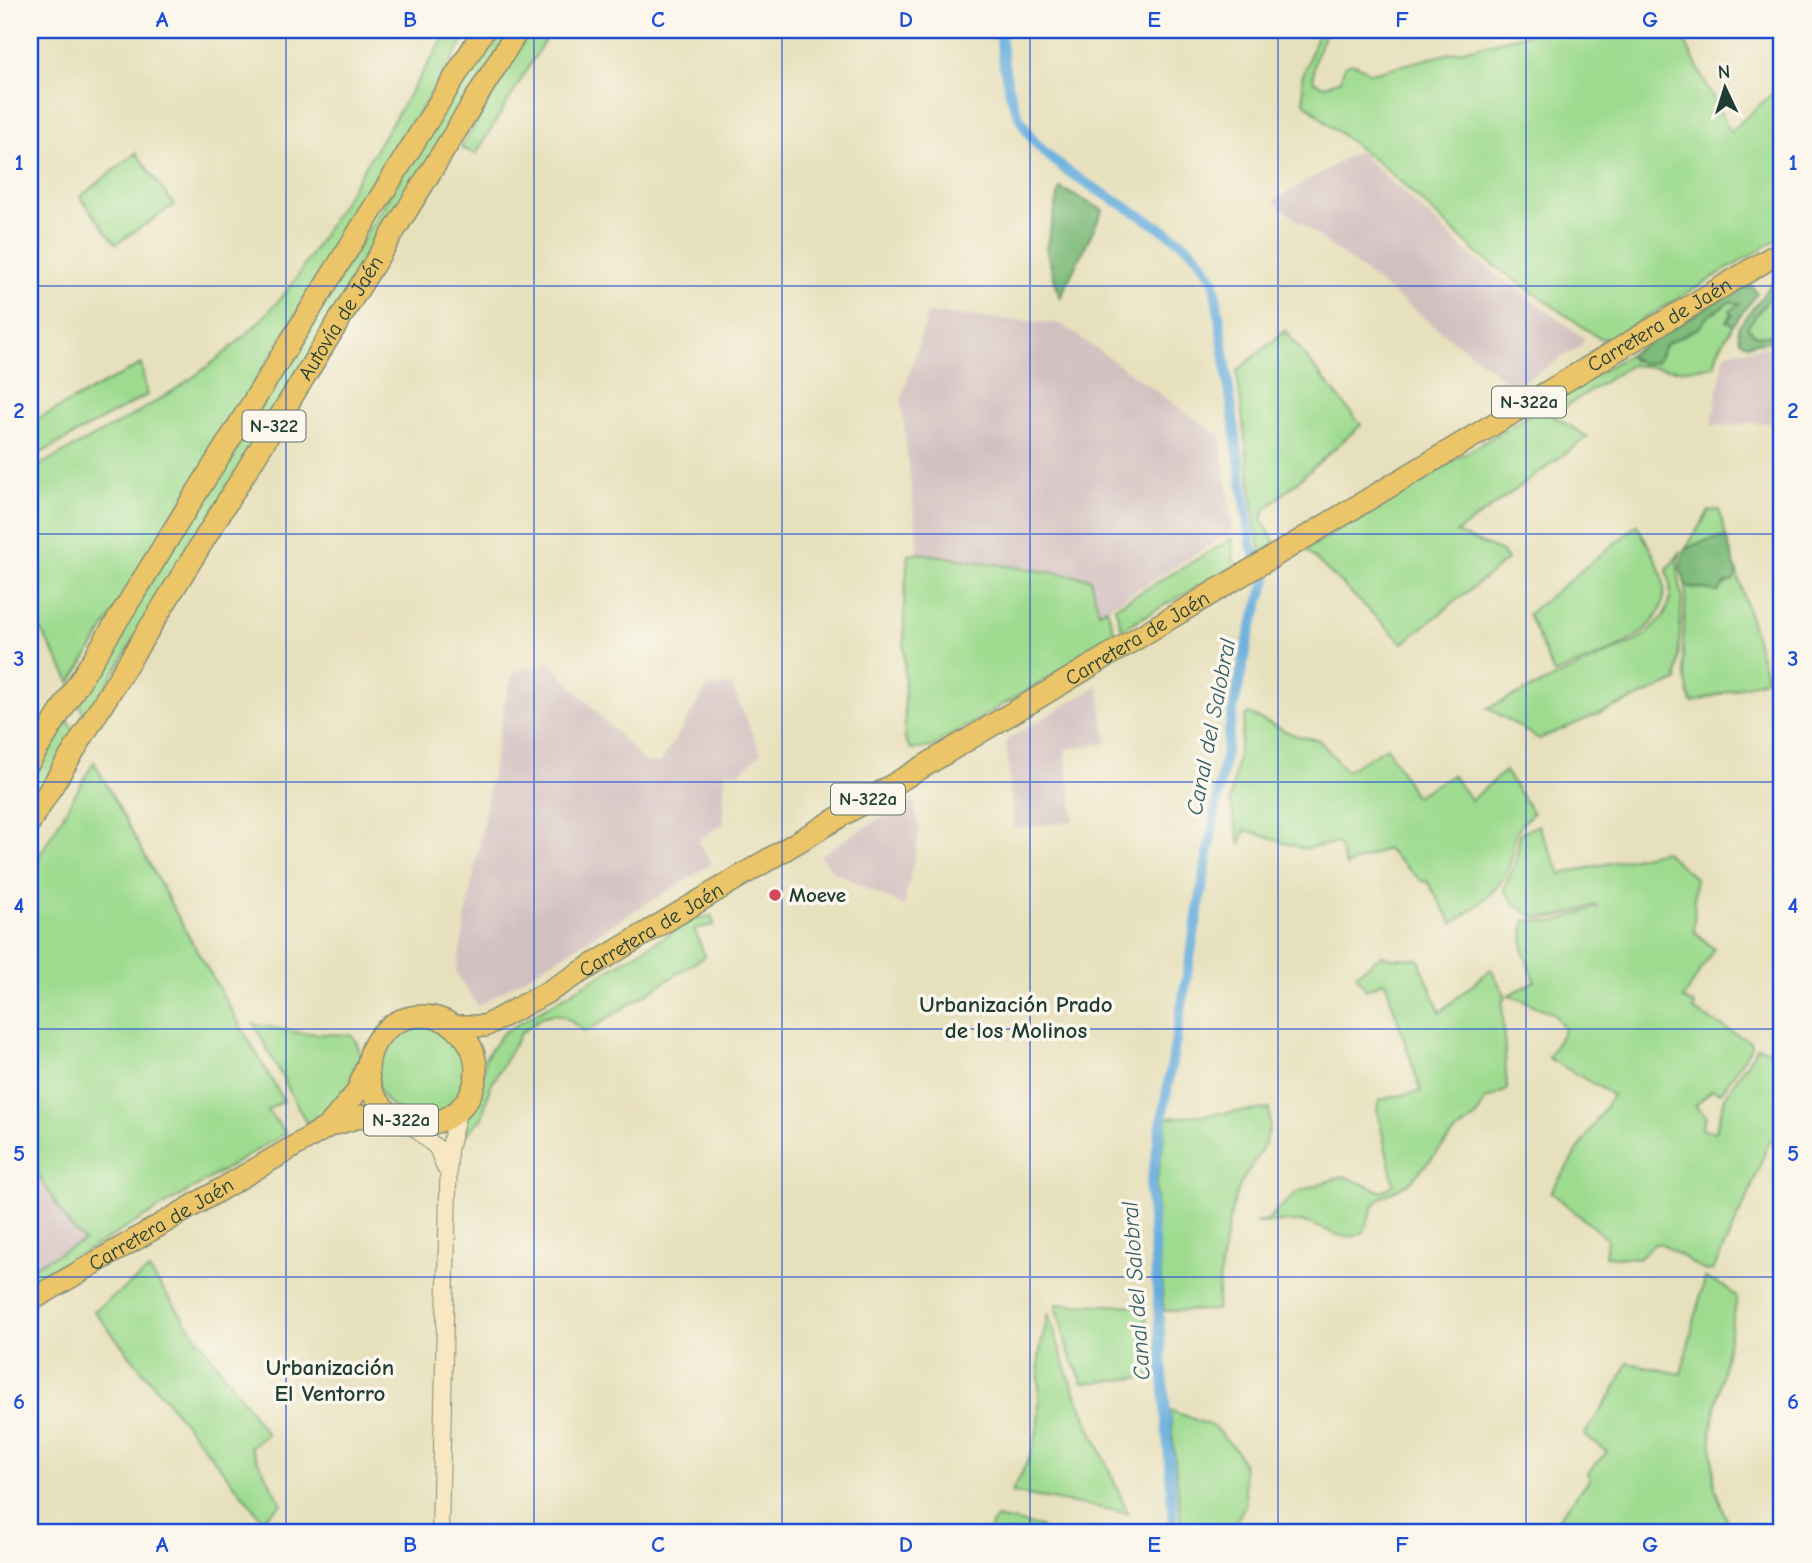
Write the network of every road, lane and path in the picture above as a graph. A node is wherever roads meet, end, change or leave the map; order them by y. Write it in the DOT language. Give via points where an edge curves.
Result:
graph roads {
  1 [pos="484,30"];
  2 [pos="518,30"];
  3 [pos="1782,251"];
  4 [pos="30,761"];
  5 [pos="30,822"];
  6 [pos="493,1023"];
  7 [pos="453,1026"];
  8 [pos="368,1062"];
  9 [pos="476,1073"];
  10 [pos="459,1109"];
  11 [pos="404,1121"];
  12 [pos="329,1126"];
  13 [pos="448,1180"];
  14 [pos="103,1258"];
  15 [pos="30,1290"];
  16 [pos="30,1301"];
  17 [pos="440,1533"];
  1 -- 4 [label="highway, Autovía de Jaén / N-322"];
  2 -- 5 [label="highway, Autovía de Jaén / N-322"];
  3 -- 6 [label="highway, Carretera de Jaén / N-322a"];
  6 -- 7 [label="highway, Carretera de Jaén / N-322a"];
  6 -- 9 [label="highway, N-322a" via="479,1050"];
  7 -- 8 [label="highway, N-322a" via="430,1016 394,1023 376,1040"];
  7 -- 9 [label="highway" via="469,1044"];
  8 -- 11 [label="highway, N-322a" via="376,1100"];
  8 -- 12 [label="highway, Carretera de Jaén / N-322a" via="357,1092"];
  9 -- 10 [label="highway, N-322a"];
  10 -- 11 [label="highway, N-322a" via="429,1124"];
  10 -- 13 [label="street" via="452,1129"];
  11 -- 12 [label="highway, Carretera de Jaén / N-322a" via="363,1116"];
  11 -- 13 [label="street" via="437,1149"];
  12 -- 14 [label="highway, Carretera de Jaén / N-322a"];
  13 -- 17 [label="street"];
  14 -- 15 [label="highway"];
  14 -- 16 [label="highway, Carretera de Jaén / N-322a"];
}
